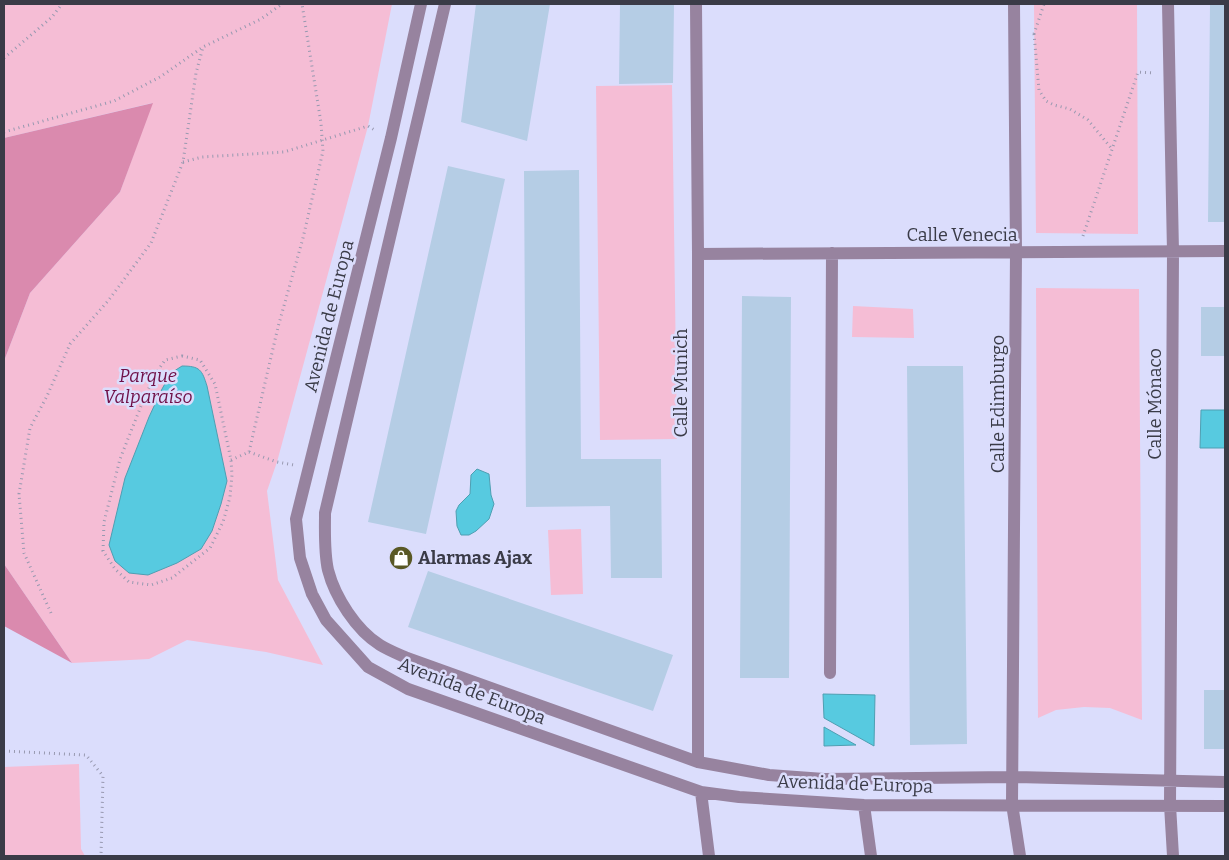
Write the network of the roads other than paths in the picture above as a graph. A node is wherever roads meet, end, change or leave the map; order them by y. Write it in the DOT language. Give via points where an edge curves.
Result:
graph roads {
  1 [pos="421,4"];
  2 [pos="445,4"];
  3 [pos="696,4"];
  4 [pos="1014,4"];
  5 [pos="1168,4"];
  6 [pos="1225,251"];
  7 [pos="1016,252"];
  8 [pos="1173,252"];
  9 [pos="832,253"];
  10 [pos="698,254"];
  11 [pos="830,673"];
  12 [pos="698,762"];
  13 [pos="1012,777"];
  14 [pos="1170,780"];
  15 [pos="1225,782"];
  16 [pos="701,792"];
  17 [pos="1012,804"];
  18 [pos="864,805"];
  19 [pos="1170,805"];
  20 [pos="1225,806"];
  21 [pos="709,856"];
  22 [pos="871,856"];
  23 [pos="1020,856"];
  24 [pos="1173,856"];
  1 -- 16 [label="street, Avenida de Europa" via="392,138 296,519 300,558 312,594 326,620 368,667 408,689"];
  2 -- 12 [label="street, Avenida de Europa" via="325,513 328,571 351,617 380,645 407,658"];
  3 -- 10 [label="street, Calle Munich"];
  4 -- 7 [label="street, Calle Edimburgo"];
  5 -- 8 [label="street, Calle Mónaco"];
  6 -- 8 [label="street, Calle Venecia"];
  7 -- 8 [label="street, Calle Venecia"];
  7 -- 9 [label="street, Calle Venecia"];
  7 -- 13 [label="street, Calle Edimburgo"];
  8 -- 14 [label="street, Calle Mónaco"];
  9 -- 10 [label="street, Calle Venecia"];
  9 -- 11 [label="street"];
  10 -- 12 [label="street, Calle Munich"];
  12 -- 13 [label="street, Avenida de Europa" via="769,775 824,779"];
  13 -- 14 [label="street, Avenida de Europa"];
  13 -- 17 [label="street, Calle Edimburgo"];
  14 -- 15 [label="street, Avenida de Europa"];
  14 -- 19 [label="street, Calle Mónaco"];
  16 -- 18 [label="street, Avenida de Europa"];
  16 -- 21 [label="street"];
  17 -- 18 [label="street, Avenida de Europa"];
  17 -- 19 [label="street, Avenida de Europa"];
  17 -- 23 [label="street, Calle Edimburgo"];
  18 -- 22 [label="street"];
  19 -- 20 [label="street, Avenida de Europa"];
  19 -- 24 [label="street, Calle Mónaco"];
}
